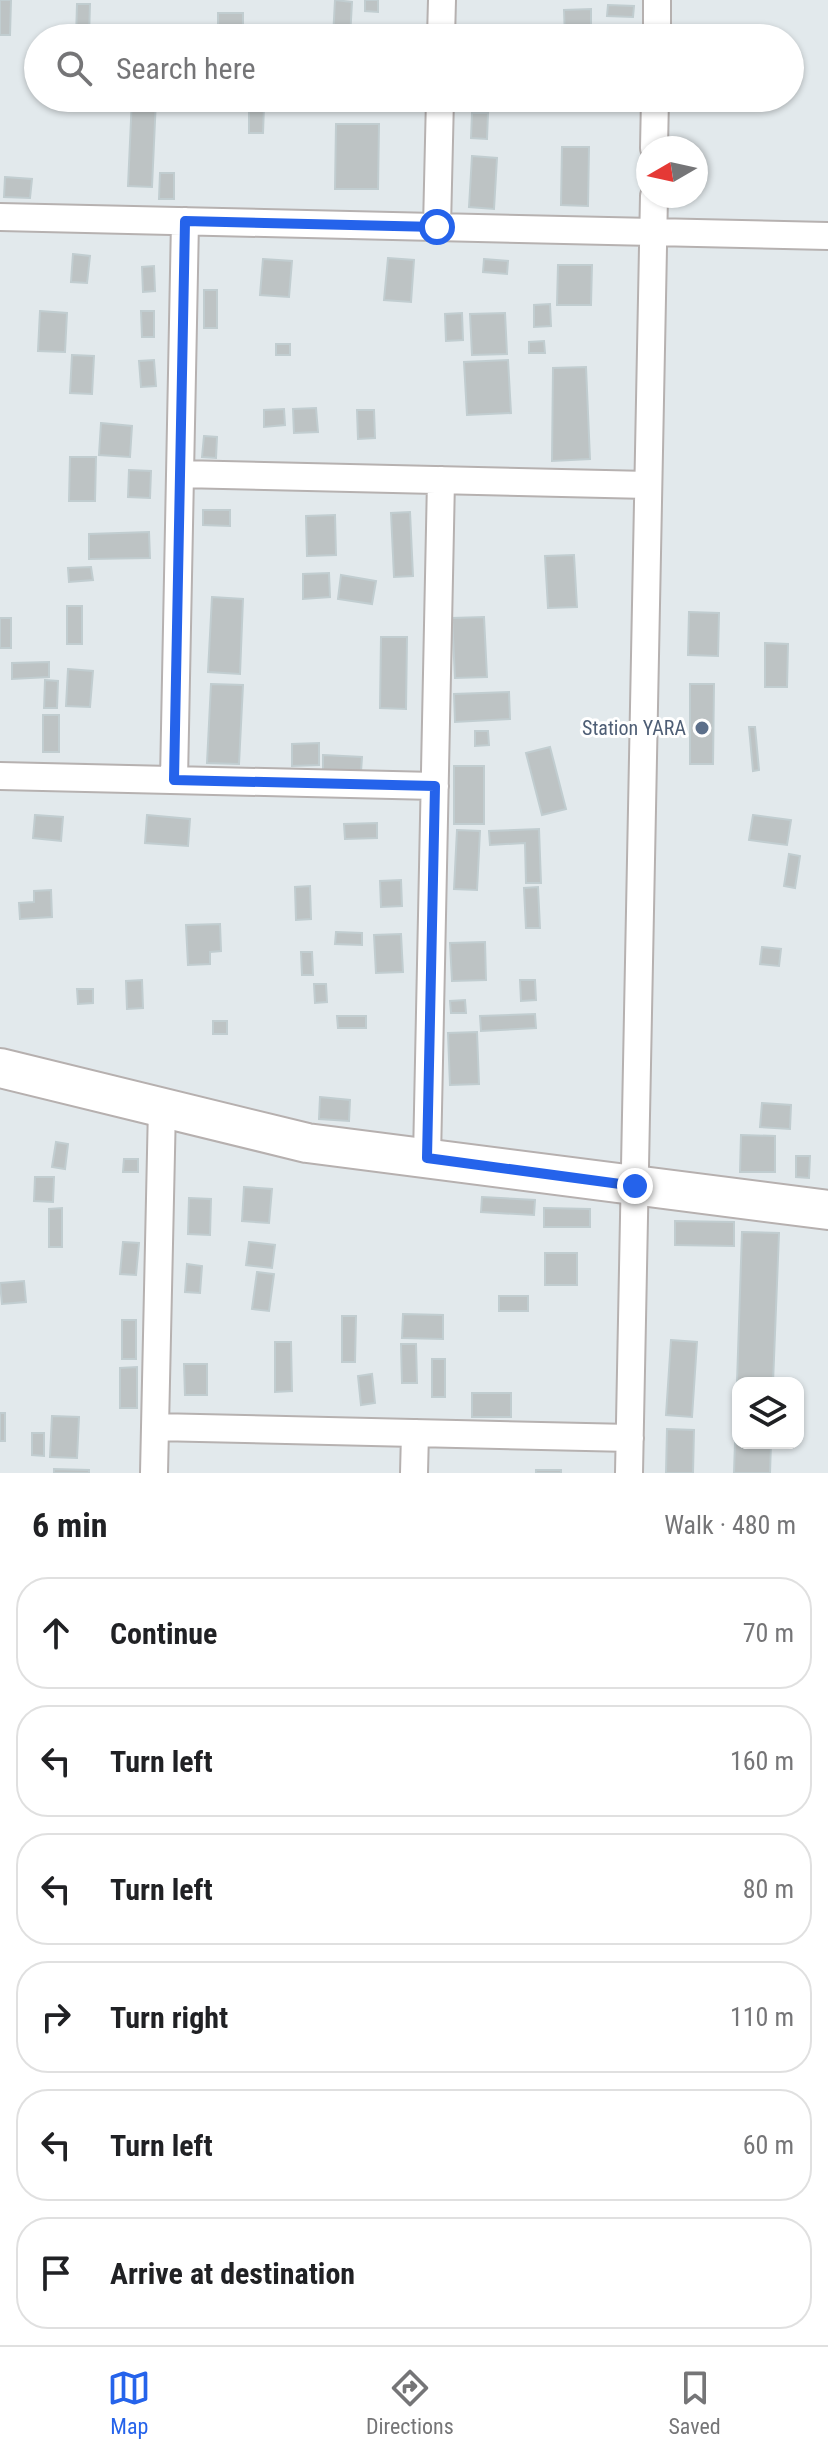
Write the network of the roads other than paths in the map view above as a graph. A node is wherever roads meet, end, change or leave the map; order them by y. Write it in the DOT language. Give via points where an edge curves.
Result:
graph roads {
  1 [pos="442,0"];
  2 [pos="657,0"];
  3 [pos="441,24"];
  4 [pos="657,24"];
  5 [pos="440,112"];
  6 [pos="655,112"];
  7 [pos="654,136"];
  8 [pos="654,208"];
  9 [pos="0,217"];
  10 [pos="185,221"];
  11 [pos="437,227"];
  12 [pos="653,232"];
  13 [pos="828,236"];
  14 [pos="180,474"];
  15 [pos="441,480"];
  16 [pos="648,485"];
  17 [pos="0,776"];
  18 [pos="174,780"];
  19 [pos="435,786"];
  20 [pos="0,1068"];
  21 [pos="162,1107"];
  22 [pos="427,1158"];
  23 [pos="635,1186"];
  24 [pos="828,1210"];
  25 [pos="155,1427"];
  26 [pos="415,1433"];
  27 [pos="630,1438"];
  28 [pos="154,1473"];
  29 [pos="414,1473"];
  30 [pos="629,1473"];
  1 -- 3 [label="street"];
  2 -- 4 [label="street"];
  5 -- 11 [label="street"];
  6 -- 7 [label="street"];
  8 -- 12 [label="street"];
  9 -- 10 [label="street"];
  10 -- 11 [label="street"];
  10 -- 14 [label="street"];
  11 -- 12 [label="street"];
  12 -- 13 [label="street"];
  12 -- 16 [label="street"];
  14 -- 15 [label="street"];
  14 -- 18 [label="street"];
  15 -- 16 [label="street"];
  15 -- 19 [label="street"];
  16 -- 23 [label="street"];
  17 -- 18 [label="street"];
  18 -- 19 [label="street"];
  19 -- 22 [label="street"];
  20 -- 21 [label="street"];
  21 -- 22 [label="street" via="307,1143"];
  21 -- 25 [label="street"];
  22 -- 23 [label="street"];
  23 -- 24 [label="street"];
  23 -- 27 [label="street"];
  25 -- 26 [label="street"];
  25 -- 28 [label="street"];
  26 -- 27 [label="street"];
  26 -- 29 [label="street"];
  27 -- 30 [label="street"];
}
